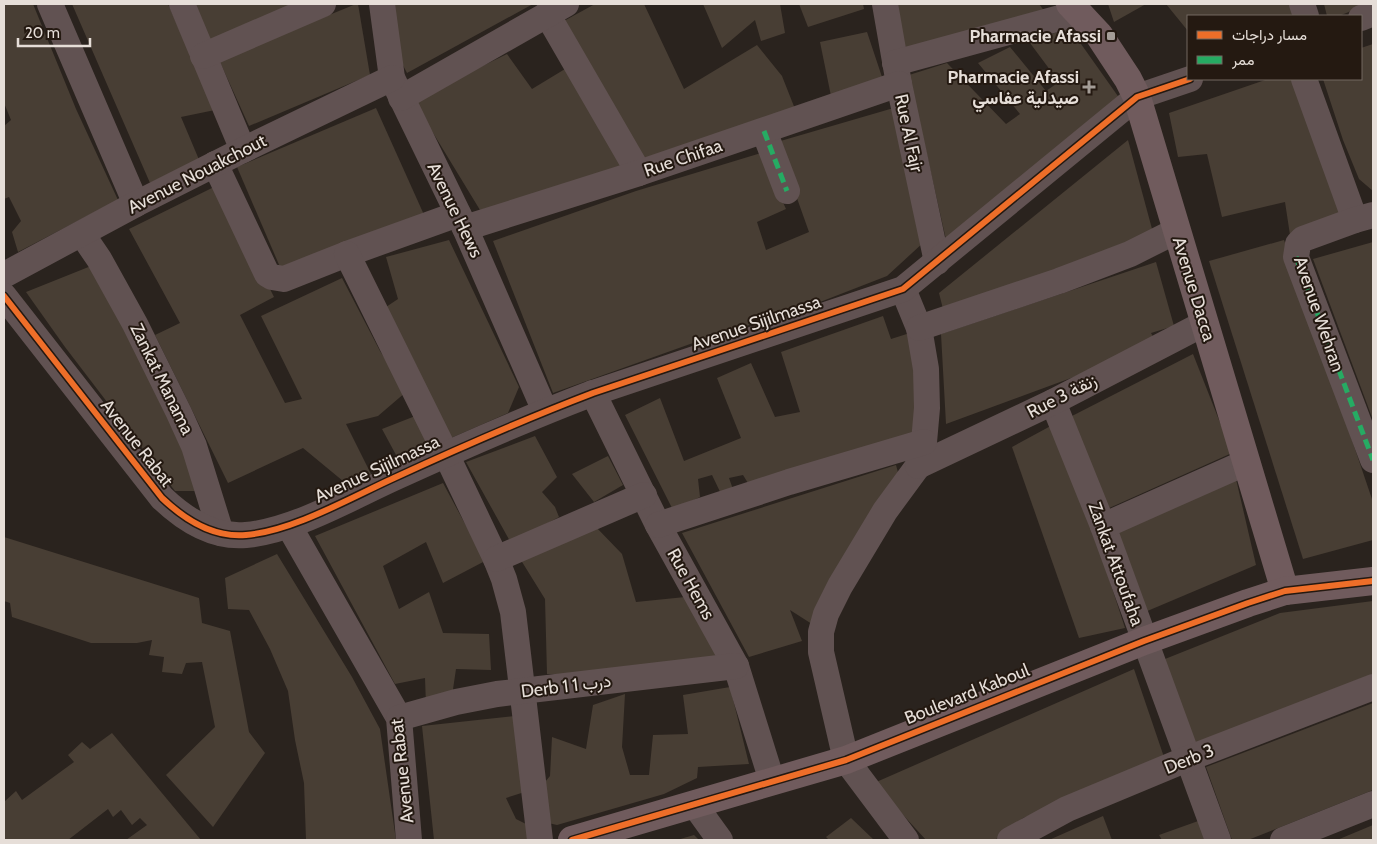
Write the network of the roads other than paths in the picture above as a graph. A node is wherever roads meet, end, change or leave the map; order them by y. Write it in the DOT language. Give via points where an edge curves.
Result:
graph roads {
  1 [pos="50,4"];
  2 [pos="182,4"];
  3 [pos="323,4"];
  4 [pos="382,4"];
  5 [pos="885,4"];
  6 [pos="1079,7"];
  7 [pos="557,9"];
  8 [pos="203,56"];
  9 [pos="897,73"];
  10 [pos="1187,80"];
  11 [pos="1304,80"];
  12 [pos="396,88"];
  13 [pos="1137,97"];
  14 [pos="764,131"];
  15 [pos="243,150"];
  16 [pos="215,164"];
  17 [pos="639,173"];
  18 [pos="787,191"];
  19 [pos="136,204"];
  20 [pos="1364,218"];
  21 [pos="462,221"];
  22 [pos="1176,231"];
  23 [pos="82,234"];
  24 [pos="347,254"];
  25 [pos="936,262"];
  26 [pos="4,275"];
  27 [pos="903,290"];
  28 [pos="4,296"];
  29 [pos="1205,323"];
  30 [pos="919,328"];
  31 [pos="593,393"];
  32 [pos="1054,402"];
  33 [pos="545,411"];
  34 [pos="446,454"];
  35 [pos="921,454"];
  36 [pos="1373,460"];
  37 [pos="1246,462"];
  38 [pos="644,495"];
  39 [pos="658,525"];
  40 [pos="289,526"];
  41 [pos="1103,526"];
  42 [pos="221,533"];
  43 [pos="496,559"];
  44 [pos="1373,582"];
  45 [pos="1285,591"];
  46 [pos="1144,641"];
  47 [pos="736,666"];
  48 [pos="1373,687"];
  49 [pos="521,691"];
  50 [pos="399,718"];
  51 [pos="1187,759"];
  52 [pos="846,760"];
  53 [pos="772,781"];
  54 [pos="694,804"];
  55 [pos="1373,804"];
  56 [pos="584,839"];
  57 [pos="409,840"];
  58 [pos="540,840"];
  59 [pos="720,840"];
  60 [pos="906,840"];
  61 [pos="1010,840"];
  62 [pos="1218,840"];
  63 [pos="1283,840"];
  1 -- 19 [label="street"];
  2 -- 8 [label="street"];
  3 -- 8 [label="street"];
  4 -- 12 [label="street, Avenue Hews"];
  5 -- 9 [label="street, Rue Al Fajr"];
  6 -- 9 [label="street, Rue Chifaa"];
  6 -- 13 [label="street, Avenue Dacca" via="1128,78"];
  7 -- 12 [label="street, Avenue Nouakchout"];
  7 -- 17 [label="street"];
  8 -- 15 [label="street"];
  9 -- 14 [label="street, Rue Chifaa"];
  9 -- 25 [label="street, Rue Al Fajr"];
  10 -- 13 [label="street, Avenue Sijilmassa"];
  11 -- 20 [label="street"];
  12 -- 15 [label="street, Avenue Nouakchout"];
  12 -- 21 [label="street, Avenue Hews"];
  13 -- 22 [label="street, Avenue Dacca"];
  13 -- 25 [label="street, Avenue Sijilmassa"];
  14 -- 17 [label="street, Rue Chifaa"];
  14 -- 18 [label="street"];
  15 -- 16 [label="street, Avenue Nouakchout"];
  16 -- 19 [label="street, Avenue Nouakchout"];
  16 -- 24 [label="street, Rue Chifaa" via="267,274 284,279"];
  17 -- 21 [label="street, Rue Chifaa"];
  19 -- 23 [label="street, Avenue Nouakchout"];
  20 -- 36 [label="street, Avenue Wehran" via="1303,239 1298,244 1296,257"];
  21 -- 24 [label="street, Rue Chifaa"];
  21 -- 33 [label="street, Avenue Hews"];
  22 -- 29 [label="street, Avenue Dacca"];
  22 -- 30 [label="street" via="1130,254 1059,281"];
  23 -- 26 [label="street, Avenue Nouakchout"];
  23 -- 42 [label="street, Zankat Manama" via="136,324 179,413 194,446"];
  24 -- 34 [label="street"];
  25 -- 27 [label="street, Avenue Sijilmassa"];
  27 -- 30 [label="street"];
  27 -- 31 [label="street, Avenue Sijilmassa"];
  28 -- 42 [label="street, Avenue Rabat" via="162,498 187,520"];
  29 -- 32 [label="street, Rue 3 زنقة"];
  29 -- 37 [label="street, Avenue Dacca"];
  30 -- 35 [label="street" via="926,368 927,408"];
  31 -- 33 [label="street, Avenue Sijilmassa"];
  31 -- 38 [label="street, Rue Hems"];
  32 -- 35 [label="street, Rue 3 زنقة"];
  32 -- 41 [label="street, Zankat Attoufaha"];
  33 -- 34 [label="street, Avenue Sijilmassa"];
  34 -- 40 [label="street, Avenue Sijilmassa"];
  34 -- 43 [label="street"];
  35 -- 39 [label="street, Rue 3 زنقة" via="789,482"];
  35 -- 52 [label="street" via="840,586 821,632 825,673"];
  37 -- 41 [label="street"];
  37 -- 45 [label="street, Avenue Dacca"];
  38 -- 39 [label="street, Rue Hems"];
  38 -- 43 [label="street"];
  39 -- 47 [label="street, Rue Hems"];
  40 -- 42 [label="street, Avenue Rabat" via="246,535"];
  40 -- 50 [label="street, Avenue Rabat"];
  41 -- 46 [label="street, Zankat Attoufaha"];
  43 -- 49 [label="street" via="513,612"];
  44 -- 45 [label="street, Boulevard Kaboul"];
  45 -- 46 [label="street, Boulevard Kaboul"];
  46 -- 51 [label="street, Zankat Attoufaha"];
  46 -- 52 [label="street, Boulevard Kaboul"];
  47 -- 49 [label="street, Derb 1 درب 1"];
  47 -- 53 [label="street, Rue Hems"];
  48 -- 51 [label="street, Derb 3"];
  49 -- 50 [label="street, Derb 1 درب 1" via="476,697"];
  49 -- 58 [label="street"];
  50 -- 57 [label="street, Avenue Rabat"];
  51 -- 61 [label="street, Derb 3" via="1067,809"];
  51 -- 62 [label="street, Zankat Attoufaha"];
  52 -- 53 [label="street, Boulevard Kaboul"];
  52 -- 60 [label="street"];
  53 -- 54 [label="street, Boulevard Kaboul"];
  54 -- 56 [label="street, Boulevard Kaboul"];
  54 -- 59 [label="street"];
  55 -- 63 [label="street"];
}
